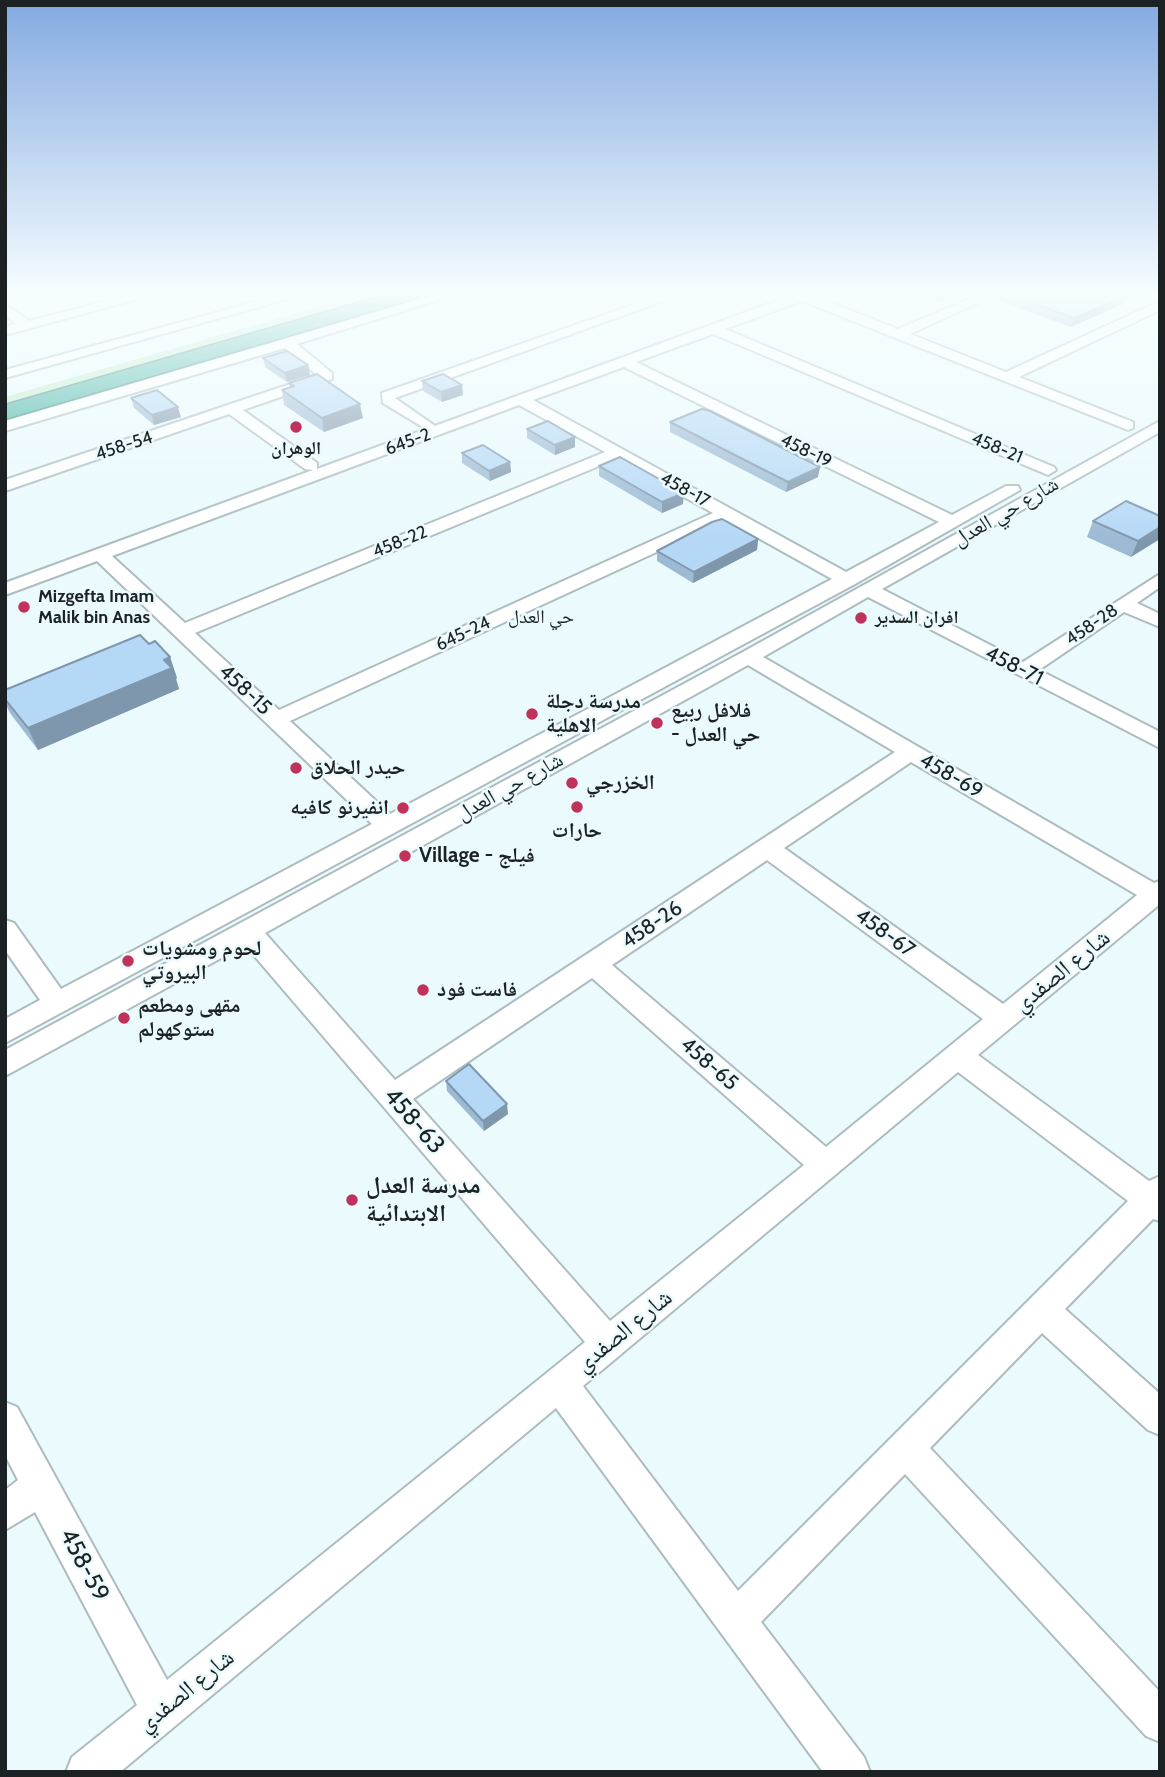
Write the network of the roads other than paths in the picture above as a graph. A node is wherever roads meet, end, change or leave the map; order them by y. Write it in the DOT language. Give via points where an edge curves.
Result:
graph roads {
  1 [pos="48,376"];
  2 [pos="128,376"];
  3 [pos="176,376"];
  4 [pos="325,376"];
  5 [pos="444,376"];
  6 [pos="568,376"];
  7 [pos="584,376"];
  8 [pos="654,376"];
  9 [pos="824,376"];
  10 [pos="1007,377"];
  11 [pos="5,388"];
  12 [pos="521,400"];
  13 [pos="1160,408"];
  14 [pos="233,410"];
  15 [pos="5,412"];
  16 [pos="428,425"];
  17 [pos="5,426"];
  18 [pos="1142,431"];
  19 [pos="617,453"];
  20 [pos="312,466"];
  21 [pos="1048,470"];
  22 [pos="5,486"];
  23 [pos="726,513"];
  24 [pos="952,522"];
  25 [pos="100,554"];
  26 [pos="5,577"];
  27 [pos="1160,579"];
  28 [pos="848,580"];
  29 [pos="5,589"];
  30 [pos="869,590"];
  31 [pos="1123,604"];
  32 [pos="1160,621"];
  33 [pos="183,631"];
  34 [pos="748,657"];
  35 [pos="1023,671"];
  36 [pos="277,719"];
  37 [pos="1160,741"];
  38 [pos="911,752"];
  39 [pos="495,769"];
  40 [pos="514,784"];
  41 [pos="389,826"];
  42 [pos="767,848"];
  43 [pos="1157,892"];
  44 [pos="5,930"];
  45 [pos="247,930"];
  46 [pos="593,964"];
  47 [pos="57,1004"];
  48 [pos="1003,1019"];
  49 [pos="5,1032"];
  50 [pos="958,1056"];
  51 [pos="5,1064"];
  52 [pos="393,1097"];
  53 [pos="826,1165"];
  54 [pos="1157,1199"];
  55 [pos="1041,1310"];
  56 [pos="608,1345"];
  57 [pos="560,1384"];
  58 [pos="1160,1418"];
  59 [pos="5,1419"];
  60 [pos="906,1448"];
  61 [pos="41,1486"];
  62 [pos="5,1512"];
  63 [pos="736,1620"];
  64 [pos="162,1711"];
  65 [pos="1160,1723"];
  66 [pos="106,1765"];
  67 [pos="849,1772"];
  1 -- 11 [label="highway"];
  2 -- 15 [label="highway"];
  3 -- 17 [label="street"];
  4 -- 14 [label="street, 458-54"];
  5 -- 16 [label="street" via="387,396"];
  6 -- 16 [label="street, 645-2"];
  7 -- 12 [label="street, 645-2"];
  8 -- 24 [label="street, 458-19"];
  9 -- 21 [label="street, 458-21"];
  10 -- 18 [label="street"];
  12 -- 19 [label="street, 458-17"];
  12 -- 25 [label="street, 645-2"];
  13 -- 18 [label="street, شارع حي العدل"];
  14 -- 20 [label="street"];
  14 -- 22 [label="street, 458-54"];
  16 -- 20 [label="street, 645-2"];
  18 -- 21 [label="street, شارع حي العدل"];
  18 -- 30 [label="street, شارع حي العدل"];
  19 -- 23 [label="street, 458-17"];
  19 -- 33 [label="street, 458-22"];
  20 -- 26 [label="street, 645-2"];
  21 -- 24 [label="street, شارع حي العدل"];
  23 -- 28 [label="street, 458-17"];
  23 -- 36 [label="street, 645-24"];
  24 -- 28 [label="street, شارع حي العدل"];
  25 -- 29 [label="street, 645-2"];
  25 -- 33 [label="street, 458-15"];
  27 -- 31 [label="street, 458-28"];
  28 -- 39 [label="street, شارع حي العدل"];
  30 -- 34 [label="street, شارع حي العدل"];
  30 -- 35 [label="street, 458-71"];
  31 -- 32 [label="street"];
  31 -- 35 [label="street, 458-28"];
  33 -- 36 [label="street, 458-15"];
  34 -- 38 [label="street, 458-69"];
  34 -- 40 [label="street, شارع حي العدل"];
  35 -- 37 [label="street, 458-71"];
  36 -- 41 [label="street, 458-15"];
  38 -- 42 [label="street, 458-26"];
  38 -- 43 [label="street, 458-69"];
  39 -- 40 [label="street"];
  39 -- 41 [label="street, شارع حي العدل"];
  40 -- 45 [label="street, شارع حي العدل"];
  41 -- 47 [label="street, شارع حي العدل"];
  42 -- 46 [label="street, 458-26"];
  42 -- 48 [label="street, 458-67"];
  43 -- 48 [label="street, شارع الصفدي"];
  44 -- 47 [label="street"];
  45 -- 51 [label="street, شارع حي العدل"];
  45 -- 52 [label="street, 458-63"];
  46 -- 52 [label="street, 458-26"];
  46 -- 53 [label="street, 458-65"];
  47 -- 49 [label="street, شارع حي العدل"];
  48 -- 50 [label="street, شارع الصفدي"];
  50 -- 53 [label="street, شارع الصفدي"];
  50 -- 54 [label="street"];
  52 -- 56 [label="street, 458-63"];
  53 -- 56 [label="street, شارع الصفدي"];
  54 -- 55 [label="street"];
  55 -- 58 [label="street"];
  55 -- 60 [label="street"];
  56 -- 57 [label="street, شارع الصفدي"];
  57 -- 63 [label="street"];
  57 -- 64 [label="street, شارع الصفدي"];
  59 -- 61 [label="street, 458-59"];
  60 -- 63 [label="street"];
  60 -- 65 [label="street"];
  61 -- 62 [label="street"];
  61 -- 64 [label="street, 458-59"];
  63 -- 67 [label="street"];
  64 -- 66 [label="street, شارع الصفدي"];
}
